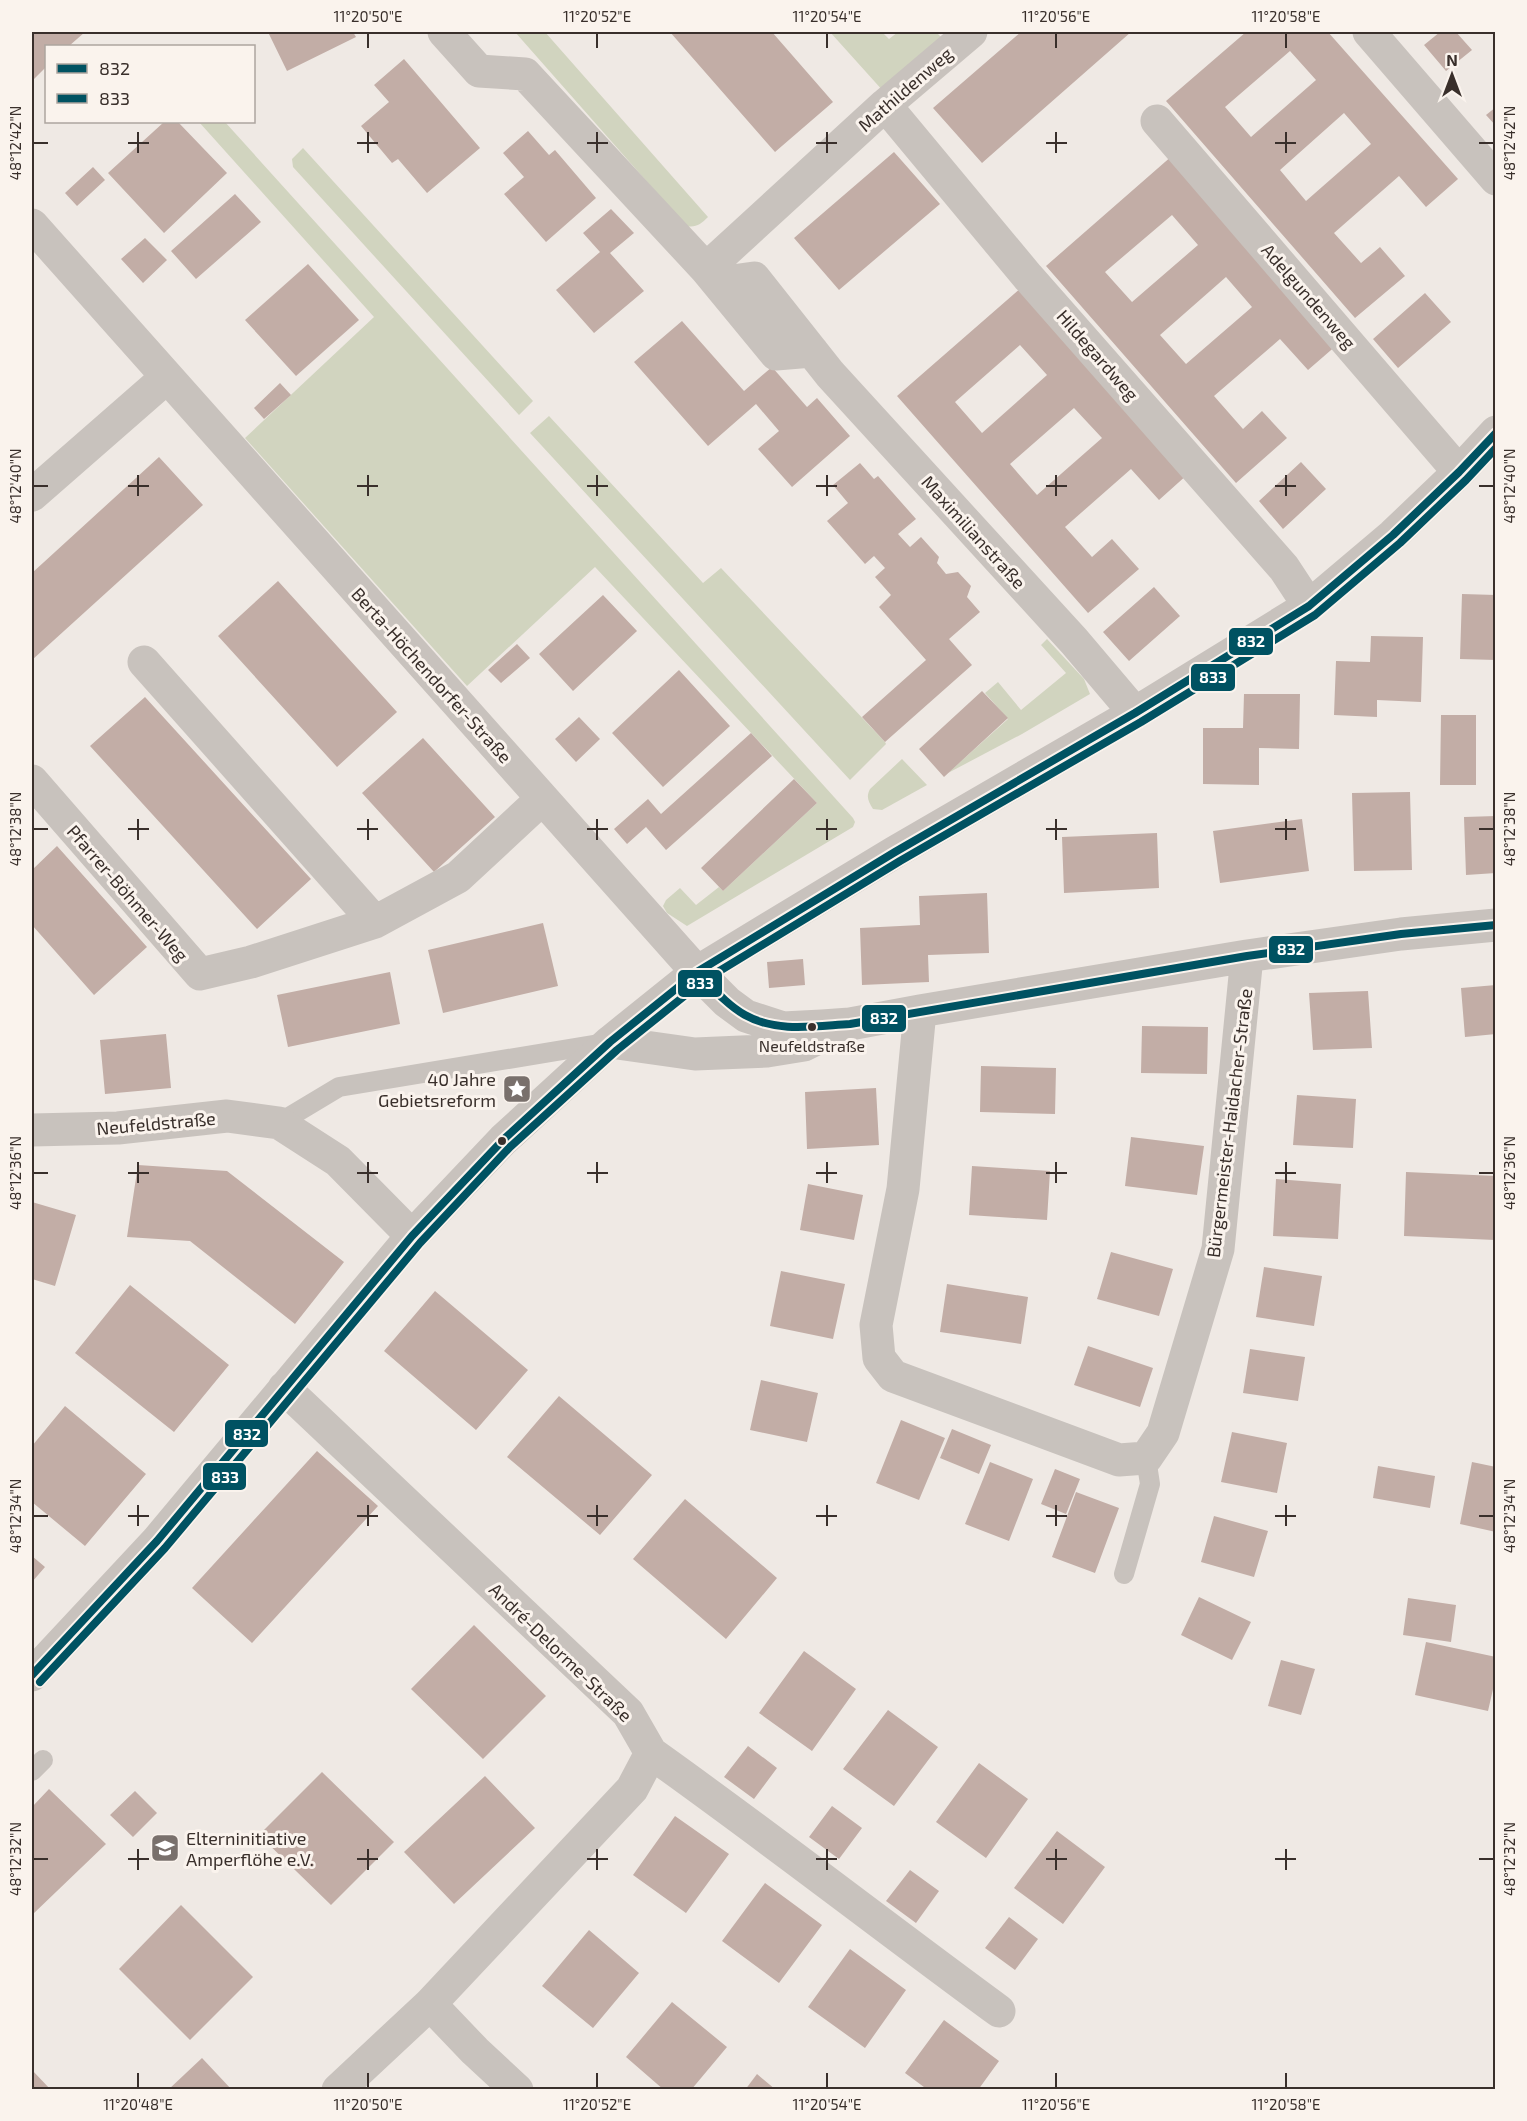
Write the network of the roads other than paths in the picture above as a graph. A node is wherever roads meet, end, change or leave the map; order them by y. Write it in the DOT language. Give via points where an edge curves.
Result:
graph roads {
  1 [pos="444,32"];
  2 [pos="971,32"];
  3 [pos="1369,32"];
  4 [pos="885,105"];
  5 [pos="1156,121"];
  6 [pos="1496,178"];
  7 [pos="32,225"];
  8 [pos="712,276"];
  9 [pos="167,377"];
  10 [pos="1496,432"];
  11 [pos="1459,472"];
  12 [pos="32,495"];
  13 [pos="1308,606"];
  14 [pos="144,662"];
  15 [pos="1135,713"];
  16 [pos="32,781"];
  17 [pos="542,799"];
  18 [pos="375,922"];
  19 [pos="1496,925"];
  20 [pos="1247,956"];
  21 [pos="697,972"];
  22 [pos="920,1011"];
  23 [pos="850,1024"];
  24 [pos="610,1042"];
  25 [pos="279,1123"];
  26 [pos="32,1130"];
  27 [pos="412,1236"];
  28 [pos="284,1388"];
  29 [pos="1146,1458"];
  30 [pos="1124,1574"];
  31 [pos="32,1675"];
  32 [pos="651,1754"];
  33 [pos="430,2004"];
  34 [pos="999,2010"];
  35 [pos="338,2090"];
  36 [pos="517,2090"];
  1 -- 8 [label="street, Maximilianstraße" via="479,71 525,74"];
  2 -- 4 [label="street, Mathildenweg"];
  3 -- 6 [label="street"];
  4 -- 8 [label="street, Mathildenweg"];
  4 -- 13 [label="street, Hildegardweg" via="1028,277 1276,560"];
  5 -- 11 [label="street, Adelgundenweg"];
  7 -- 9 [label="street, Berta-Höchendorfer-Straße"];
  8 -- 15 [label="street, Maximilianstraße" via="776,354 812,351"];
  9 -- 12 [label="street"];
  9 -- 17 [label="street, Berta-Höchendorfer-Straße"];
  10 -- 11 [label="street"];
  11 -- 13 [label="street" via="1393,536"];
  13 -- 15 [label="street"];
  14 -- 18 [label="street"];
  15 -- 21 [label="street"];
  16 -- 18 [label="street, Pfarrer-Böhmer-Weg" via="200,974 251,962"];
  17 -- 18 [label="street, Pfarrer-Böhmer-Weg" via="458,877"];
  17 -- 21 [label="street, Berta-Höchendorfer-Straße"];
  19 -- 20 [label="street"];
  20 -- 22 [label="street"];
  20 -- 29 [label="street, Bürgermeister-Haidacher-Straße" via="1218,1249 1163,1433"];
  21 -- 23 [label="street" via="746,1016 783,1028"];
  21 -- 24 [label="street"];
  22 -- 23 [label="street"];
  22 -- 29 [label="street" via="903,1189 876,1325 879,1358 893,1376 1119,1460"];
  23 -- 24 [label="street" via="804,1045 767,1052 695,1054"];
  24 -- 25 [label="lane" via="339,1087"];
  24 -- 27 [label="street" via="503,1140"];
  25 -- 26 [label="street, Neufeldstraße" via="227,1116 118,1128"];
  25 -- 27 [label="street, Neufeldstraße" via="338,1161"];
  27 -- 28 [label="street"];
  28 -- 31 [label="street" via="157,1541"];
  28 -- 32 [label="street, André-Delorme-Straße" via="628,1713"];
  29 -- 30 [label="lane" via="1150,1484"];
  32 -- 33 [label="street" via="632,1789"];
  32 -- 34 [label="street"];
  33 -- 35 [label="street"];
  33 -- 36 [label="street"];
}
